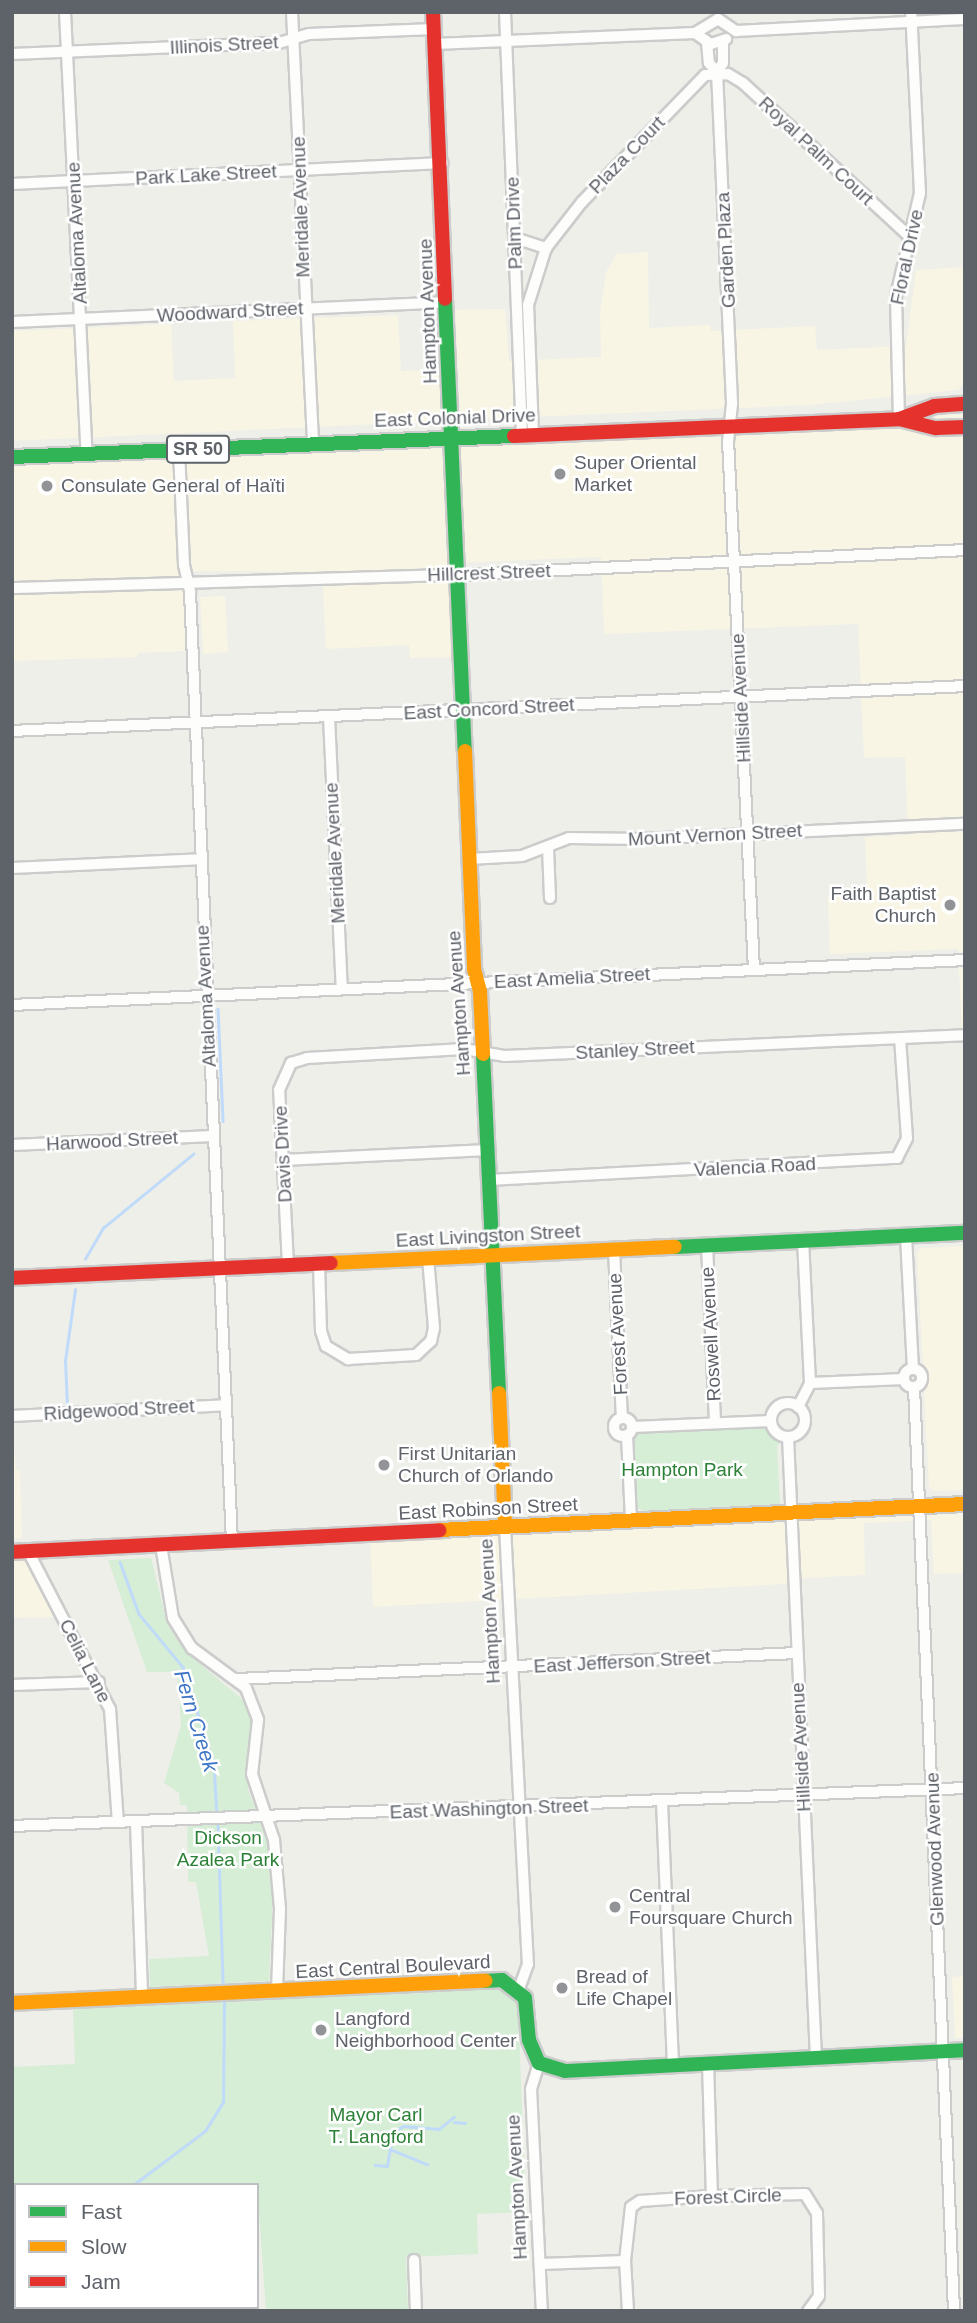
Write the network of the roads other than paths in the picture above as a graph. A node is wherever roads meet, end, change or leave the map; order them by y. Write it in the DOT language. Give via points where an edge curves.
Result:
graph roads {
  1 [pos="65,12"];
  2 [pos="292,12"];
  3 [pos="433,12"];
  4 [pos="505,12"];
  5 [pos="911,17"];
  6 [pos="965,19"];
  7 [pos="727,28"];
  8 [pos="704,29"];
  9 [pos="435,36"];
  10 [pos="294,40"];
  11 [pos="506,42"];
  12 [pos="67,52"];
  13 [pos="12,54"];
  14 [pos="718,72"];
  15 [pos="442,163"];
  16 [pos="300,171"];
  17 [pos="74,181"];
  18 [pos="12,184"];
  19 [pos="910,237"];
  20 [pos="515,238"];
  21 [pos="546,248"];
  22 [pos="447,302"];
  23 [pos="305,308"];
  24 [pos="82,319"];
  25 [pos="12,322"];
  26 [pos="965,404"];
  27 [pos="899,419"];
  28 [pos="730,427"];
  29 [pos="965,427"];
  30 [pos="527,434"];
  31 [pos="454,438"];
  32 [pos="313,444"];
  33 [pos="179,450"];
  34 [pos="87,454"];
  35 [pos="12,457"];
  36 [pos="965,550"];
  37 [pos="734,562"];
  38 [pos="460,575"];
  39 [pos="187,580"];
  40 [pos="12,588"];
  41 [pos="965,686"];
  42 [pos="741,697"];
  43 [pos="465,710"];
  44 [pos="329,717"];
  45 [pos="196,721"];
  46 [pos="12,731"];
  47 [pos="965,824"];
  48 [pos="747,833"];
  49 [pos="548,848"];
  50 [pos="200,859"];
  51 [pos="469,859"];
  52 [pos="12,868"];
  53 [pos="550,898"];
  54 [pos="965,960"];
  55 [pos="754,969"];
  56 [pos="477,982"];
  57 [pos="342,989"];
  58 [pos="205,996"];
  59 [pos="12,1005"];
  60 [pos="965,1035"];
  61 [pos="900,1038"];
  62 [pos="483,1052"];
  63 [pos="307,1058"];
  64 [pos="213,1136"];
  65 [pos="12,1145"];
  66 [pos="488,1150"];
  67 [pos="283,1160"];
  68 [pos="489,1180"];
  69 [pos="965,1233"];
  70 [pos="906,1236"];
  71 [pos="803,1241"];
  72 [pos="707,1245"];
  73 [pos="614,1250"];
  74 [pos="492,1255"];
  75 [pos="428,1258"];
  76 [pos="319,1264"];
  77 [pos="288,1265"];
  78 [pos="219,1269"];
  79 [pos="12,1278"];
  80 [pos="913,1369"];
  81 [pos="904,1379"];
  82 [pos="810,1383"];
  83 [pos="914,1387"];
  84 [pos="226,1405"];
  85 [pos="798,1406"];
  86 [pos="12,1416"];
  87 [pos="622,1418"];
  88 [pos="771,1421"];
  89 [pos="715,1423"];
  90 [pos="630,1431"];
  91 [pos="788,1437"];
  92 [pos="965,1504"];
  93 [pos="918,1506"];
  94 [pos="791,1514"];
  95 [pos="631,1521"];
  96 [pos="505,1527"];
  97 [pos="232,1542"];
  98 [pos="161,1545"];
  99 [pos="28,1551"];
  100 [pos="12,1552"];
  101 [pos="797,1653"];
  102 [pos="513,1668"];
  103 [pos="237,1679"];
  104 [pos="99,1682"];
  105 [pos="12,1685"];
  106 [pos="965,1788"];
  107 [pos="932,1789"];
  108 [pos="803,1795"];
  109 [pos="662,1802"];
  110 [pos="519,1809"];
  111 [pos="269,1817"];
  112 [pos="118,1822"];
  113 [pos="136,1822"];
  114 [pos="12,1826"];
  115 [pos="519,1989"];
  116 [pos="277,1992"];
  117 [pos="142,1998"];
  118 [pos="12,2003"];
  119 [pos="965,2050"];
  120 [pos="943,2052"];
  121 [pos="816,2058"];
  122 [pos="539,2063"];
  123 [pos="708,2063"];
  124 [pos="673,2065"];
  125 [pos="712,2196"];
  126 [pos="414,2260"];
  127 [pos="625,2261"];
  128 [pos="540,2264"];
  129 [pos="416,2311"];
  130 [pos="542,2311"];
  131 [pos="628,2311"];
  132 [pos="808,2311"];
  133 [pos="954,2311"];
  1 -- 12 [label="street, Altaloma Avenue"];
  2 -- 10 [label="street, Meridale Avenue"];
  3 -- 9 [label="main road, Hampton Avenue"];
  4 -- 11 [label="street, Palm Drive"];
  5 -- 6 [label="street"];
  5 -- 7 [label="street"];
  5 -- 19 [label="street, Floral Drive" via="919,193"];
  7 -- 8 [label="street"];
  7 -- 8 [label="street"];
  7 -- 14 [label="street, Garden Plaza"];
  8 -- 11 [label="street, Illinois Street"];
  8 -- 14 [label="street, Garden Plaza" via="709,63"];
  9 -- 10 [label="street, Illinois Street" via="309,34"];
  9 -- 11 [label="street, Illinois Street"];
  9 -- 15 [label="main road, Hampton Avenue"];
  10 -- 12 [label="street, Illinois Street"];
  10 -- 16 [label="street, Meridale Avenue"];
  11 -- 20 [label="street, Palm Drive"];
  12 -- 13 [label="street, Illinois Street"];
  12 -- 17 [label="street, Altaloma Avenue"];
  14 -- 19 [label="street, Royal Palm Court" via="743,83"];
  14 -- 21 [label="street, Plaza Court" via="696,82 582,202"];
  14 -- 28 [label="street, Garden Plaza"];
  15 -- 16 [label="street, Park Lake Street"];
  15 -- 22 [label="main road, Hampton Avenue"];
  16 -- 17 [label="street, Park Lake Street"];
  16 -- 23 [label="street, Meridale Avenue"];
  17 -- 18 [label="street, Park Lake Street"];
  17 -- 24 [label="street, Altaloma Avenue"];
  19 -- 27 [label="street, Floral Drive" via="896,296"];
  20 -- 21 [label="street"];
  20 -- 30 [label="street, Palm Drive"];
  21 -- 30 [label="street, Palm Drive" via="528,305"];
  22 -- 23 [label="street, Woodward Street"];
  22 -- 31 [label="main road, Hampton Avenue"];
  23 -- 24 [label="street, Woodward Street"];
  23 -- 32 [label="street, Meridale Avenue"];
  24 -- 25 [label="street, Woodward Street"];
  24 -- 34 [label="street, Altaloma Avenue"];
  26 -- 27 [label="main road, East Colonial Drive / SR 50" via="934,406"];
  27 -- 28 [label="main road, East Colonial Drive / SR 50"];
  27 -- 29 [label="main road, East Colonial Drive / SR 50" via="936,428"];
  28 -- 30 [label="main road, East Colonial Drive / SR 50"];
  28 -- 37 [label="street, Hillside Avenue"];
  30 -- 31 [label="main road, East Colonial Drive / SR 50"];
  31 -- 32 [label="main road, East Colonial Drive / SR 50"];
  31 -- 38 [label="main road, Hampton Avenue"];
  32 -- 33 [label="main road, East Colonial Drive / SR 50"];
  33 -- 34 [label="main road, East Colonial Drive / SR 50"];
  33 -- 39 [label="street, Altaloma Avenue"];
  34 -- 35 [label="main road, East Colonial Drive / SR 50"];
  36 -- 37 [label="street, Hillcrest Street"];
  37 -- 38 [label="street, Hillcrest Street"];
  37 -- 42 [label="street, Hillside Avenue"];
  38 -- 39 [label="street, Hillcrest Street"];
  38 -- 43 [label="main road, Hampton Avenue"];
  39 -- 40 [label="street, Hillcrest Street"];
  39 -- 45 [label="street, Altaloma Avenue"];
  41 -- 42 [label="street, East Concord Street"];
  42 -- 43 [label="street, East Concord Street"];
  42 -- 48 [label="street, Hillside Avenue"];
  43 -- 44 [label="street, East Concord Street"];
  43 -- 51 [label="main road, Hampton Avenue"];
  44 -- 45 [label="street, East Concord Street"];
  44 -- 57 [label="street, Meridale Avenue"];
  45 -- 46 [label="street, East Concord Street"];
  45 -- 50 [label="street, Altaloma Avenue"];
  47 -- 48 [label="street, Mount Vernon Street"];
  48 -- 49 [label="street, Mount Vernon Street" via="569,838"];
  48 -- 55 [label="street, Hillside Avenue"];
  49 -- 51 [label="street, Mount Vernon Street" via="522,856"];
  49 -- 53 [label="street"];
  50 -- 52 [label="street"];
  50 -- 58 [label="street, Altaloma Avenue"];
  51 -- 56 [label="main road, Hampton Avenue"];
  54 -- 55 [label="street, East Amelia Street"];
  55 -- 56 [label="street, East Amelia Street"];
  56 -- 57 [label="street, East Amelia Street"];
  56 -- 62 [label="main road, Hampton Avenue"];
  57 -- 58 [label="street, East Amelia Street"];
  58 -- 59 [label="street, East Amelia Street"];
  58 -- 64 [label="street, Altaloma Avenue"];
  60 -- 61 [label="street, Stanley Street"];
  61 -- 62 [label="street, Stanley Street" via="505,1056"];
  61 -- 68 [label="street, Valencia Road" via="907,1138 897,1158"];
  62 -- 63 [label="street, Stanley Street" via="464,1049"];
  62 -- 66 [label="main road, Hampton Avenue"];
  63 -- 67 [label="street, Davis Drive" via="291,1063 281,1078"];
  64 -- 65 [label="street, Harwood Street"];
  64 -- 78 [label="street, Altaloma Avenue"];
  66 -- 67 [label="street"];
  66 -- 68 [label="main road, Hampton Avenue"];
  67 -- 77 [label="street, Davis Drive"];
  68 -- 74 [label="main road, Hampton Avenue"];
  69 -- 70 [label="main road, East Livingston Street"];
  70 -- 71 [label="main road, East Livingston Street"];
  70 -- 80 [label="street"];
  71 -- 72 [label="main road, East Livingston Street"];
  71 -- 82 [label="street"];
  72 -- 73 [label="main road, East Livingston Street"];
  72 -- 89 [label="street, Roswell Avenue"];
  73 -- 74 [label="main road, East Livingston Street"];
  73 -- 87 [label="street, Forest Avenue"];
  74 -- 75 [label="main road, East Livingston Street"];
  74 -- 96 [label="main road, Hampton Avenue"];
  75 -- 76 [label="main road, East Livingston Street"];
  75 -- 76 [label="street" via="431,1341 416,1355 348,1359 326,1346 321,1332"];
  76 -- 77 [label="main road, East Livingston Street"];
  77 -- 78 [label="main road, East Livingston Street"];
  78 -- 79 [label="main road, East Livingston Street"];
  78 -- 84 [label="street, Altaloma Avenue"];
  80 -- 81 [label="street"];
  80 -- 83 [label="street, Glenwood Avenue" via="923,1378"];
  81 -- 82 [label="street"];
  81 -- 83 [label="street"];
  82 -- 85 [label="street"];
  83 -- 93 [label="street, Glenwood Avenue"];
  84 -- 86 [label="street, Ridgewood Street"];
  84 -- 97 [label="street, Altaloma Avenue"];
  85 -- 88 [label="street" via="781,1404"];
  85 -- 91 [label="street" via="804,1425"];
  87 -- 90 [label="street" via="631,1421"];
  87 -- 90 [label="street, Forest Avenue" via="615,1429"];
  88 -- 89 [label="street"];
  88 -- 91 [label="street" via="776,1432"];
  89 -- 90 [label="street"];
  90 -- 95 [label="street"];
  91 -- 94 [label="street, Hillside Avenue"];
  92 -- 93 [label="main road, East Robinson Street"];
  93 -- 94 [label="main road, East Robinson Street"];
  93 -- 107 [label="street, Glenwood Avenue"];
  94 -- 95 [label="main road, East Robinson Street"];
  94 -- 101 [label="street, Hillside Avenue"];
  95 -- 96 [label="main road, East Robinson Street"];
  96 -- 97 [label="main road, East Robinson Street"];
  96 -- 102 [label="street, Hampton Avenue"];
  97 -- 98 [label="main road, East Robinson Street"];
  98 -- 99 [label="main road, East Robinson Street"];
  98 -- 103 [label="street" via="162,1574 173,1618 192,1648"];
  99 -- 100 [label="main road, East Robinson Street"];
  99 -- 104 [label="street, Celia Lane"];
  101 -- 102 [label="street, East Jefferson Street"];
  101 -- 108 [label="street, Hillside Avenue"];
  102 -- 103 [label="street, East Jefferson Street"];
  102 -- 110 [label="street, Hampton Avenue"];
  103 -- 111 [label="street" via="253,1702 258,1720 252,1774"];
  104 -- 105 [label="street"];
  104 -- 112 [label="street, Celia Lane" via="110,1709"];
  106 -- 107 [label="street, East Washington Street"];
  107 -- 108 [label="street, East Washington Street"];
  107 -- 120 [label="street, Glenwood Avenue"];
  108 -- 109 [label="street, East Washington Street"];
  108 -- 121 [label="street, Hillside Avenue"];
  109 -- 110 [label="street, East Washington Street"];
  109 -- 124 [label="street"];
  110 -- 111 [label="street, East Washington Street"];
  110 -- 115 [label="street, Hampton Avenue" via="528,1964"];
  111 -- 113 [label="street, East Washington Street"];
  111 -- 116 [label="street" via="280,1909"];
  112 -- 113 [label="street, East Washington Street"];
  112 -- 114 [label="street, East Washington Street"];
  113 -- 117 [label="street"];
  115 -- 116 [label="main road, East Central Boulevard" via="502,1980"];
  115 -- 122 [label="main road" via="527,2007 529,2040"];
  116 -- 117 [label="main road, East Central Boulevard"];
  117 -- 118 [label="main road, East Central Boulevard"];
  119 -- 120 [label="main road"];
  120 -- 121 [label="main road"];
  120 -- 133 [label="street, Glenwood Avenue"];
  121 -- 123 [label="main road"];
  122 -- 124 [label="main road" via="565,2071"];
  122 -- 128 [label="street, Hampton Avenue" via="531,2089"];
  123 -- 124 [label="main road"];
  123 -- 125 [label="street"];
  125 -- 127 [label="street, Forest Circle" via="640,2201 631,2207"];
  125 -- 132 [label="street, Forest Circle" via="805,2194 813,2202 819,2296"];
  126 -- 129 [label="street"];
  127 -- 128 [label="street"];
  127 -- 131 [label="street, Forest Circle"];
  128 -- 130 [label="street, Hampton Avenue"];
}
